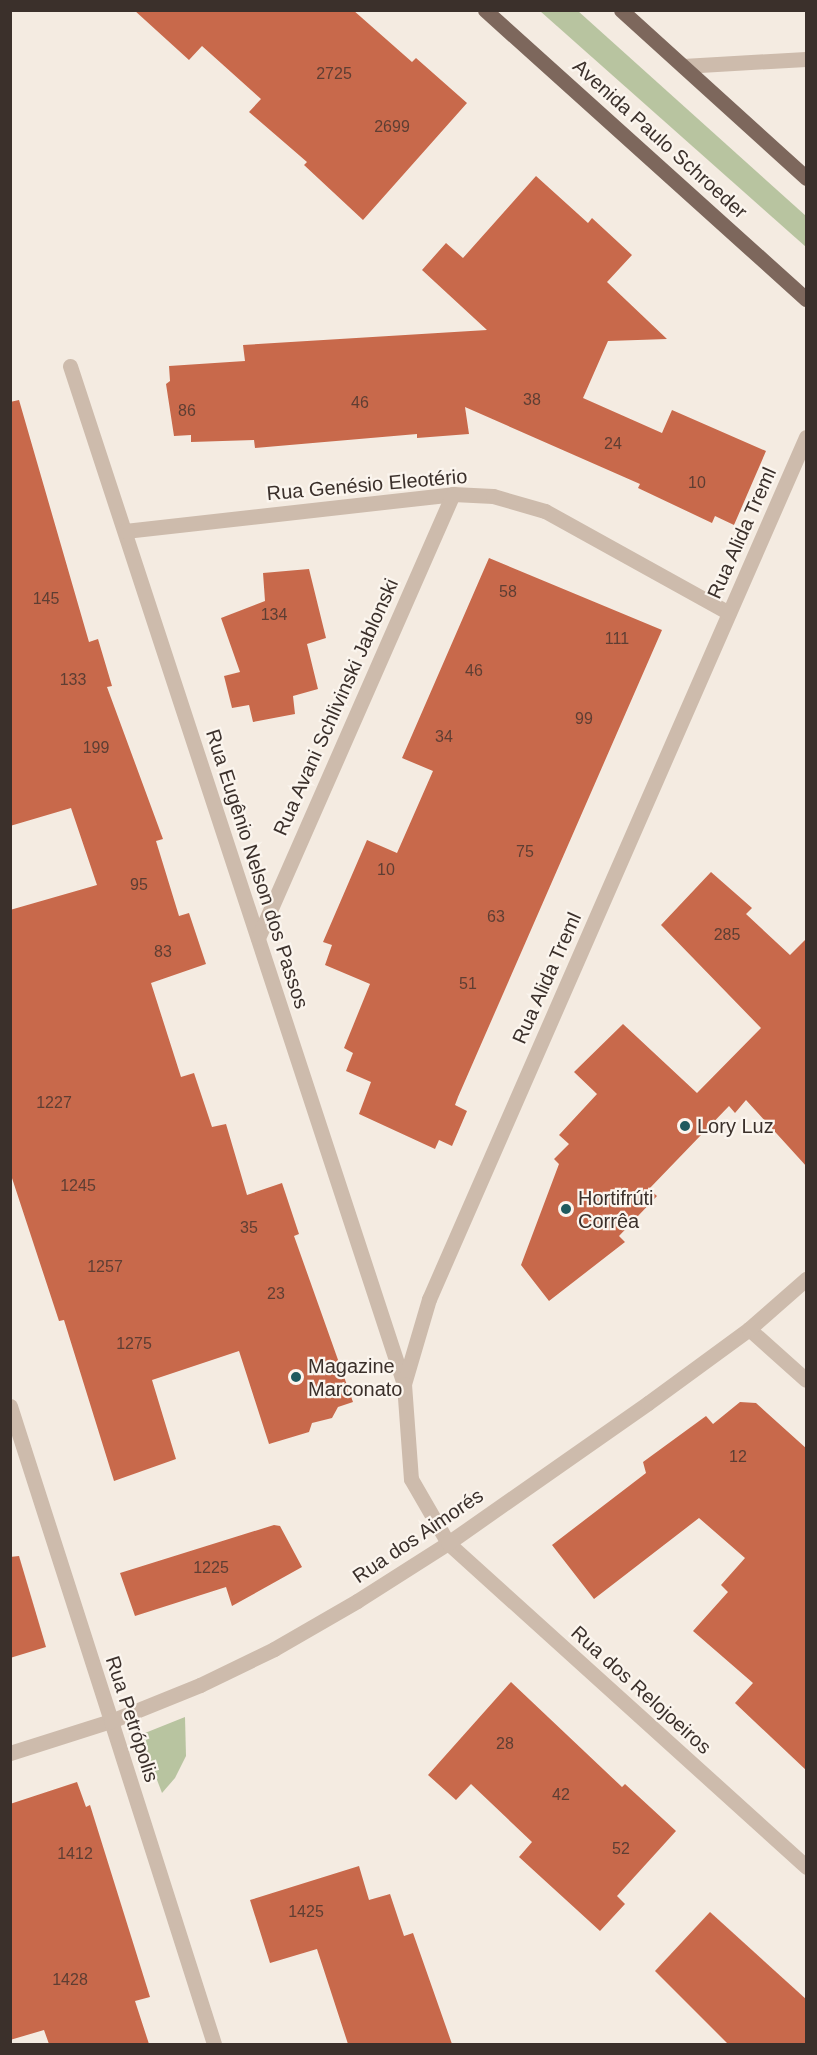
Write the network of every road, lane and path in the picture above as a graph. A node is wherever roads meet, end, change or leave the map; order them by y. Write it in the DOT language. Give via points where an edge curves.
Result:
graph roads {
  1 [pos="485,10"];
  2 [pos="621,10"];
  3 [pos="807,59"];
  4 [pos="683,66"];
  5 [pos="807,178"];
  6 [pos="807,299"];
  7 [pos="70,366"];
  8 [pos="807,437"];
  9 [pos="453,494"];
  10 [pos="125,531"];
  11 [pos="729,614"];
  12 [pos="258,938"];
  13 [pos="807,1279"];
  14 [pos="749,1329"];
  15 [pos="807,1380"];
  16 [pos="404,1384"];
  17 [pos="10,1406"];
  18 [pos="448,1543"];
  19 [pos="111,1720"];
  20 [pos="10,1753"];
  21 [pos="807,1867"];
  22 [pos="214,2044"];
  1 -- 6 [label="main road, Avenida Paulo Schroeder"];
  2 -- 4 [label="main road"];
  3 -- 4 [label="street"];
  4 -- 5 [label="main road"];
  7 -- 10 [label="street, Rua Eugênio Nelson dos Passos"];
  8 -- 11 [label="street, Rua Alida Treml"];
  9 -- 10 [label="street, Rua Genésio Eleotério"];
  9 -- 11 [label="street, Rua Genésio Eleotério" via="493,496 545,512"];
  9 -- 12 [label="street, Rua Avani Schlivinski Jablonski"];
  10 -- 12 [label="street, Rua Eugênio Nelson dos Passos"];
  11 -- 16 [label="street, Rua Alida Treml" via="429,1299"];
  12 -- 16 [label="street, Rua Eugênio Nelson dos Passos"];
  13 -- 14 [label="street, Rua dos Aimorés"];
  14 -- 15 [label="street"];
  14 -- 18 [label="street, Rua dos Aimorés"];
  16 -- 18 [label="street, Rua Alida Treml" via="411,1479"];
  17 -- 19 [label="street, Rua Petrópolis"];
  18 -- 19 [label="street, Rua dos Aimorés" via="274,1649 200,1685"];
  18 -- 21 [label="street, Rua dos Relojoeiros"];
  19 -- 20 [label="street, Rua dos Aimorés"];
  19 -- 22 [label="street, Rua Petrópolis"];
}
